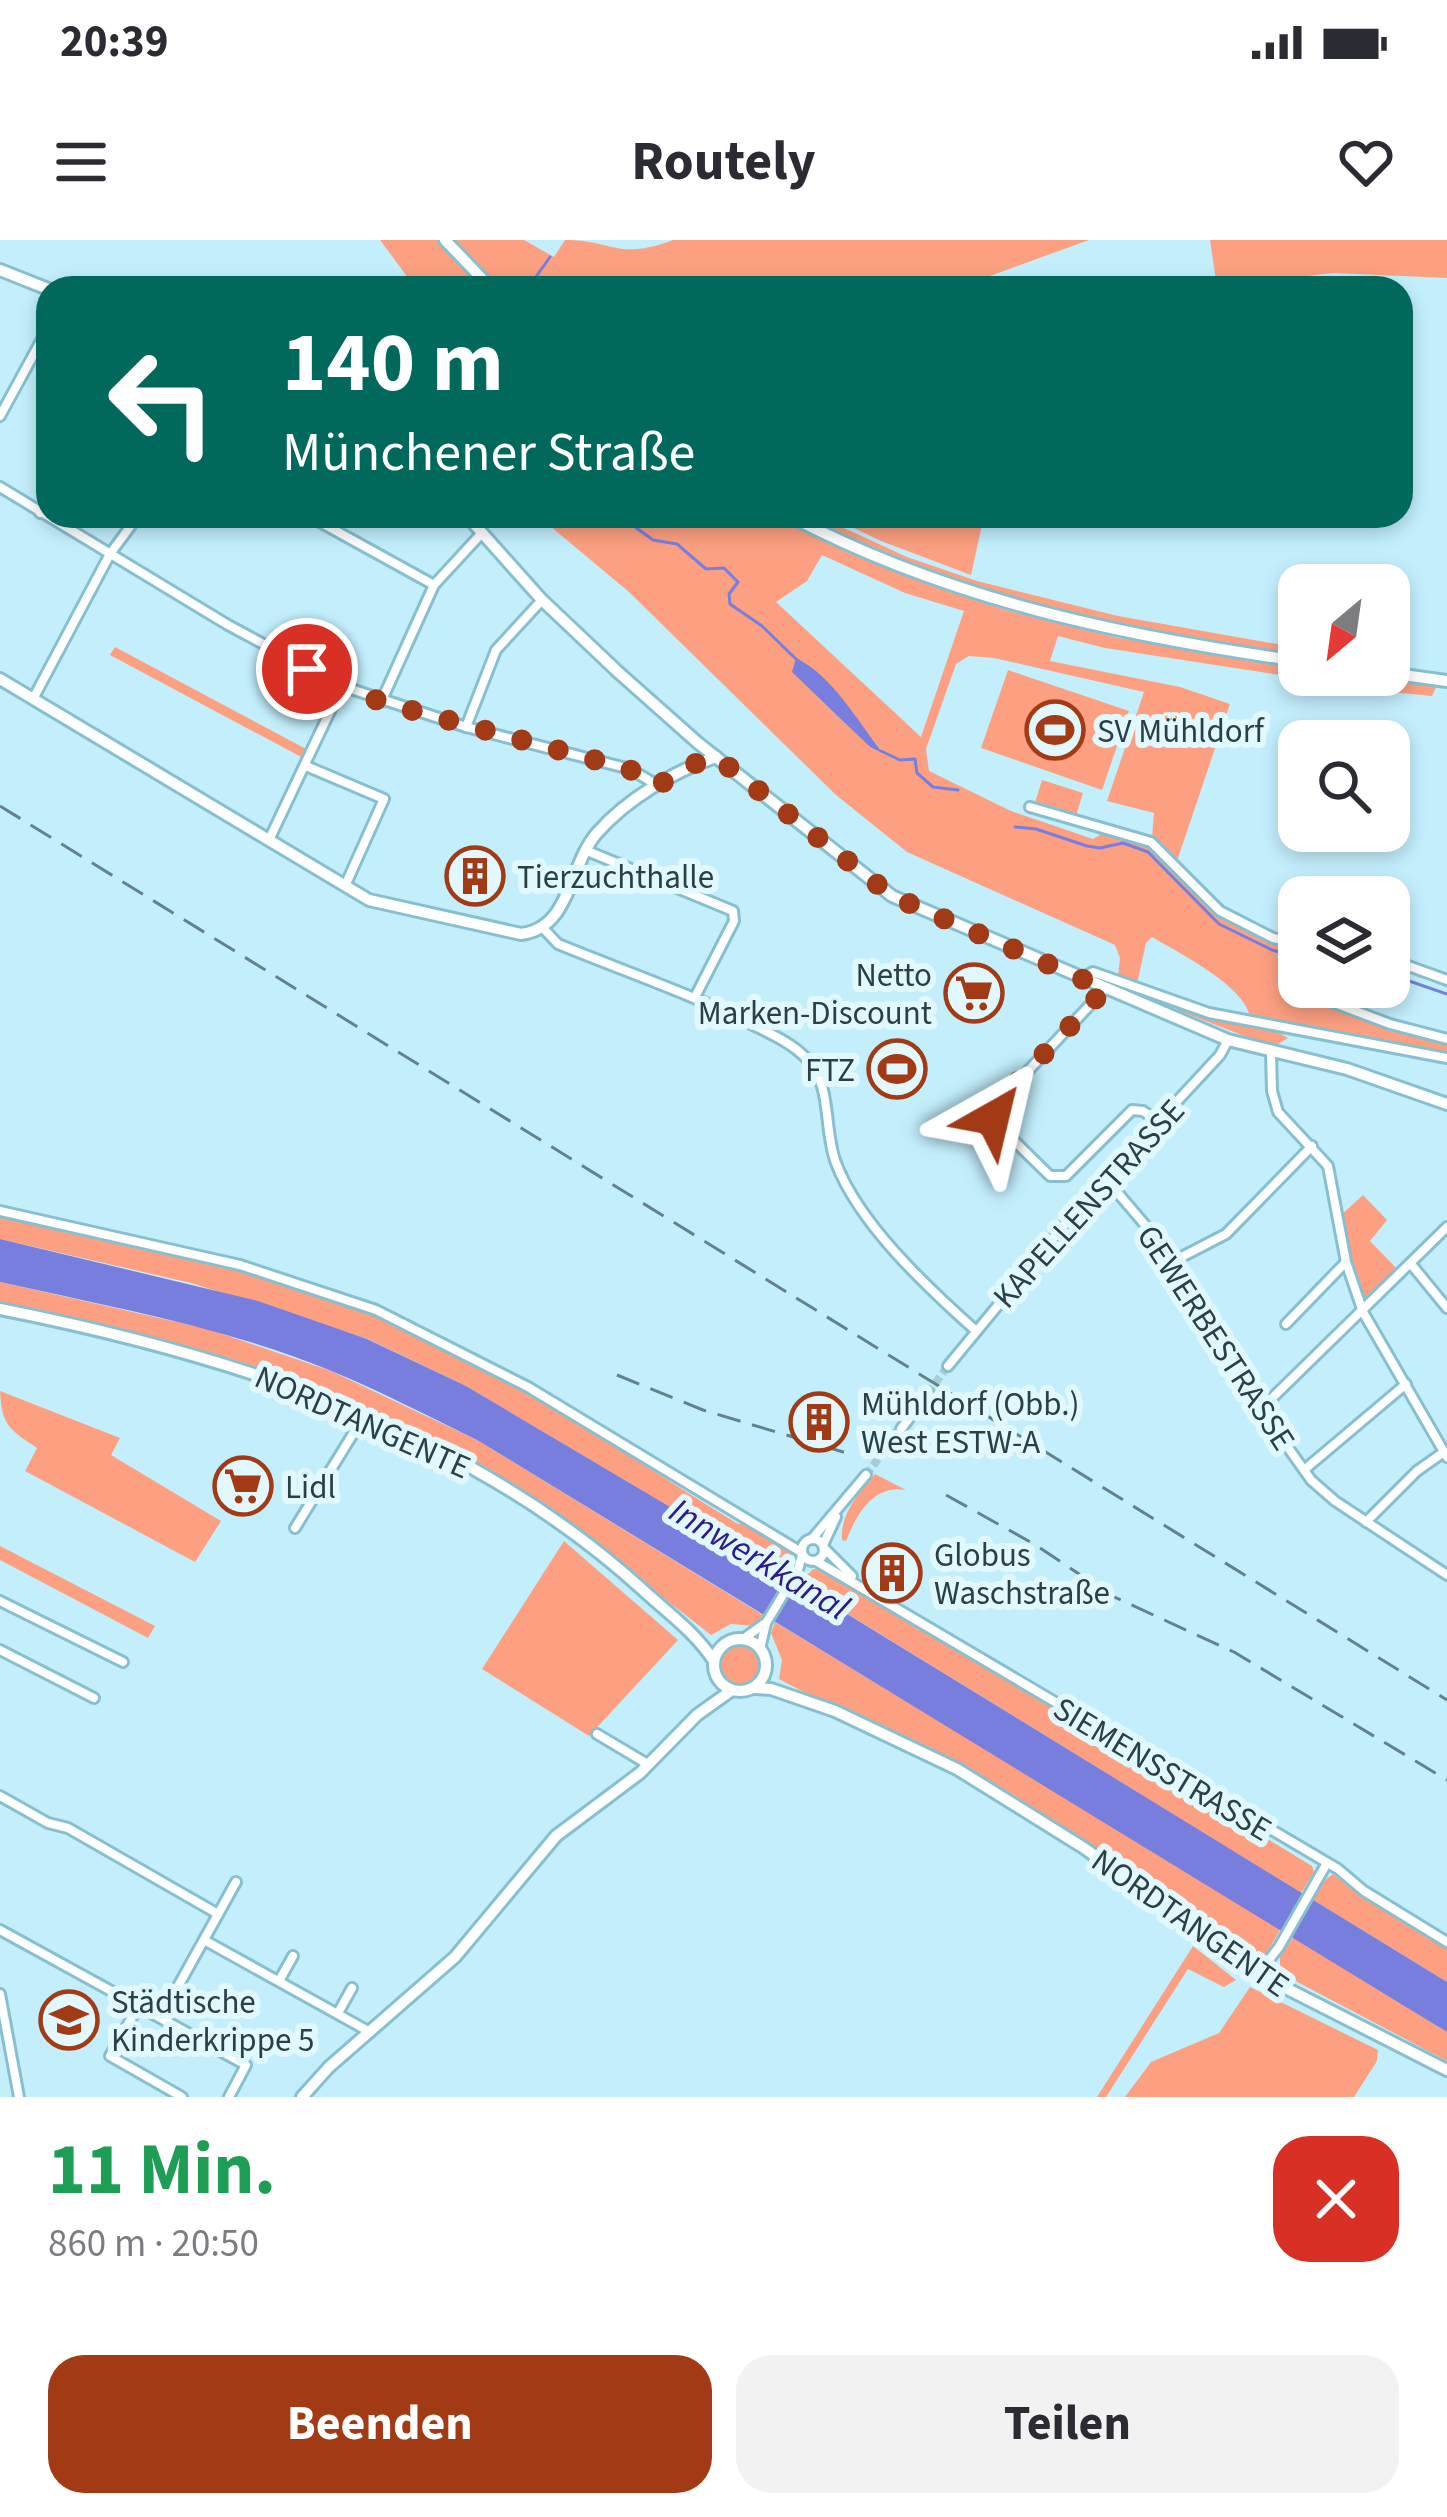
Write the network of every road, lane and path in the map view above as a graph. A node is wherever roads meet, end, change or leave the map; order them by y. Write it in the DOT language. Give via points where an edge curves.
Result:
graph roads {
  1 [pos="445,240"];
  2 [pos="0,270"];
  3 [pos="480,276"];
  4 [pos="36,284"];
  5 [pos="36,353"];
  6 [pos="0,416"];
  7 [pos="0,488"];
  8 [pos="36,510"];
  9 [pos="66,528"];
  10 [pos="129,528"];
  11 [pos="332,528"];
  12 [pos="477,528"];
  13 [pos="815,528"];
  14 [pos="482,534"];
  15 [pos="110,554"];
  16 [pos="434,585"];
  17 [pos="542,601"];
  18 [pos="1278,658"];
  19 [pos="1410,677"];
  20 [pos="0,679"];
  21 [pos="1447,681"];
  22 [pos="342,686"];
  23 [pos="33,699"];
  24 [pos="381,702"];
  25 [pos="466,727"];
  26 [pos="698,742"];
  27 [pos="716,757"];
  28 [pos="306,766"];
  29 [pos="685,767"];
  30 [pos="658,786"];
  31 [pos="1030,807"];
  32 [pos="269,840"];
  33 [pos="585,850"];
  34 [pos="344,887"];
  35 [pos="543,928"];
  36 [pos="1278,939"];
  37 [pos="1410,967"];
  38 [pos="1081,979"];
  39 [pos="1447,980"];
  40 [pos="1105,989"];
  41 [pos="695,997"];
  42 [pos="1349,1008"];
  43 [pos="1228,1040"];
  44 [pos="1447,1040"];
  45 [pos="1271,1052"];
  46 [pos="1447,1058"];
  47 [pos="1447,1104"];
  48 [pos="1158,1121"];
  49 [pos="1312,1146"];
  50 [pos="1106,1179"];
  51 [pos="0,1211"];
  52 [pos="1447,1227"];
  53 [pos="1346,1262"];
  54 [pos="1168,1264"];
  55 [pos="1411,1264"];
  56 [pos="1447,1308"];
  57 [pos="0,1309"];
  58 [pos="1363,1312"];
  59 [pos="1286,1324"];
  60 [pos="975,1330"];
  61 [pos="948,1366"];
  62 [pos="1406,1384"];
  63 [pos="924,1399"];
  64 [pos="1260,1410"];
  65 [pos="364,1416"];
  66 [pos="887,1447"];
  67 [pos="1446,1455"];
  68 [pos="1304,1470"];
  69 [pos="866,1475"];
  70 [pos="839,1510"];
  71 [pos="1366,1522"];
  72 [pos="295,1528"];
  73 [pos="774,1532"];
  74 [pos="809,1540"];
  75 [pos="823,1546"];
  76 [pos="802,1553"];
  77 [pos="814,1561"];
  78 [pos="798,1570"];
  79 [pos="1447,1575"];
  80 [pos="877,1595"];
  81 [pos="0,1601"];
  82 [pos="766,1623"];
  83 [pos="682,1624"];
  84 [pos="743,1639"];
  85 [pos="725,1643"];
  86 [pos="760,1649"];
  87 [pos="0,1650"];
  88 [pos="714,1660"];
  89 [pos="122,1662"];
  90 [pos="766,1669"];
  91 [pos="716,1677"];
  92 [pos="754,1688"];
  93 [pos="732,1690"];
  94 [pos="94,1698"];
  95 [pos="811,1701"];
  96 [pos="697,1715"];
  97 [pos="597,1734"];
  98 [pos="649,1765"];
  99 [pos="0,1796"];
  100 [pos="1327,1863"];
  101 [pos="236,1882"];
  102 [pos="218,1914"];
  103 [pos="0,1930"];
  104 [pos="204,1940"];
  105 [pos="1447,1942"];
  106 [pos="293,1957"];
  107 [pos="1258,1974"];
  108 [pos="279,1981"];
  109 [pos="352,1988"];
  110 [pos="0,1994"];
  111 [pos="139,2005"];
  112 [pos="338,2013"];
  113 [pos="161,2017"];
  114 [pos="370,2032"];
  115 [pos="1447,2070"];
  116 [pos="19,2097"];
  117 [pos="182,2097"];
  118 [pos="229,2097"];
  119 [pos="302,2097"];
  1 -- 3 [label="street"];
  2 -- 4 [label="street"];
  5 -- 6 [label="street"];
  7 -- 8 [label="street"];
  9 -- 15 [label="street"];
  10 -- 15 [label="street"];
  11 -- 16 [label="street"];
  12 -- 14 [label="street"];
  13 -- 18 [label="street" via="988,598 1106,629"];
  14 -- 16 [label="street"];
  14 -- 17 [label="street"];
  15 -- 22 [label="street"];
  15 -- 23 [label="street"];
  16 -- 24 [label="street"];
  17 -- 25 [label="street" via="496,650"];
  17 -- 26 [label="street"];
  19 -- 21 [label="street"];
  20 -- 23 [label="street"];
  22 -- 24 [label="street"];
  22 -- 28 [label="street"];
  23 -- 32 [label="street"];
  24 -- 25 [label="street"];
  25 -- 30 [label="street" via="629,769"];
  26 -- 27 [label="street"];
  26 -- 29 [label="street"];
  27 -- 29 [label="street"];
  27 -- 38 [label="street" via="892,896"];
  28 -- 32 [label="street"];
  28 -- 34 [label="street" via="384,799"];
  29 -- 30 [label="street"];
  30 -- 33 [label="street" via="602,827"];
  31 -- 36 [label="street" via="1151,842 1220,911"];
  32 -- 34 [label="street"];
  33 -- 35 [label="street"];
  33 -- 41 [label="street" via="733,911"];
  34 -- 35 [label="street" via="378,904 502,931"];
  35 -- 41 [label="street" via="558,944"];
  37 -- 39 [label="street"];
  38 -- 40 [label="street"];
  38 -- 46 [label="street" via="1093,972 1209,1013"];
  40 -- 43 [label="street"];
  40 -- 48 [label="street" via="996,1105 994,1122 1058,1178 1132,1110"];
  41 -- 60 [label="street" via="806,1058 821,1083 848,1190"];
  42 -- 44 [label="street"];
  43 -- 45 [label="street"];
  43 -- 48 [label="street, KAPELLENSTRASSE"];
  45 -- 47 [label="street"];
  45 -- 49 [label="street" via="1278,1112"];
  48 -- 50 [label="street, KAPELLENSTRASSE"];
  49 -- 53 [label="street" via="1328,1166"];
  49 -- 54 [label="street" via="1226,1234"];
  50 -- 54 [label="street, GEWERBESTRASSE"];
  50 -- 60 [label="street, KAPELLENSTRASSE"];
  51 -- 73 [label="street" via="240,1265 376,1310 528,1387"];
  52 -- 55 [label="street"];
  53 -- 58 [label="street"];
  53 -- 59 [label="street"];
  54 -- 64 [label="street, GEWERBESTRASSE"];
  55 -- 56 [label="street"];
  55 -- 58 [label="street"];
  57 -- 65 [label="street, NORDTANGENTE" via="206,1356"];
  58 -- 62 [label="street"];
  58 -- 64 [label="street"];
  60 -- 61 [label="street, KAPELLENSTRASSE"];
  62 -- 67 [label="street"];
  62 -- 68 [label="street"];
  63 -- 66 [label="street"];
  64 -- 68 [label="street, GEWERBESTRASSE"];
  65 -- 72 [label="street"];
  65 -- 83 [label="street, NORDTANGENTE" via="544,1511"];
  67 -- 71 [label="street" via="1417,1471"];
  68 -- 71 [label="street, GEWERBESTRASSE"];
  69 -- 70 [label="street"];
  70 -- 74 [label="street"];
  70 -- 75 [label="street"];
  71 -- 79 [label="street, GEWERBESTRASSE"];
  73 -- 74 [label="street, SIEMENSSTRASSE"];
  73 -- 76 [label="street, SIEMENSSTRASSE"];
  74 -- 75 [label="street, SIEMENSSTRASSE"];
  74 -- 76 [label="street"];
  75 -- 77 [label="street"];
  75 -- 80 [label="street, SIEMENSSTRASSE"];
  76 -- 77 [label="street, SIEMENSSTRASSE"];
  76 -- 78 [label="street"];
  77 -- 78 [label="street"];
  77 -- 80 [label="street, SIEMENSSTRASSE"];
  78 -- 82 [label="street"];
  80 -- 100 [label="street, SIEMENSSTRASSE"];
  81 -- 89 [label="street"];
  82 -- 84 [label="street"];
  82 -- 86 [label="street"];
  83 -- 85 [label="street, NORDTANGENTE"];
  83 -- 88 [label="street, NORDTANGENTE"];
  84 -- 85 [label="street"];
  84 -- 86 [label="street"];
  85 -- 88 [label="street"];
  86 -- 90 [label="street"];
  87 -- 94 [label="street"];
  88 -- 91 [label="street"];
  90 -- 92 [label="street"];
  90 -- 95 [label="street, NORDTANGENTE"];
  91 -- 93 [label="street"];
  91 -- 96 [label="street"];
  92 -- 93 [label="street, NORDTANGENTE"];
  92 -- 95 [label="street, NORDTANGENTE"];
  93 -- 96 [label="street"];
  95 -- 107 [label="street, NORDTANGENTE" via="1017,1804"];
  96 -- 98 [label="street"];
  97 -- 98 [label="street"];
  98 -- 114 [label="street" via="556,1837 455,1957"];
  99 -- 102 [label="street"];
  100 -- 105 [label="street, SIEMENSSTRASSE"];
  100 -- 107 [label="street"];
  101 -- 102 [label="street"];
  102 -- 104 [label="street"];
  103 -- 111 [label="street"];
  104 -- 108 [label="street"];
  104 -- 113 [label="street"];
  106 -- 108 [label="street"];
  107 -- 115 [label="street, NORDTANGENTE"];
  108 -- 112 [label="street"];
  109 -- 112 [label="street"];
  110 -- 116 [label="street"];
  111 -- 113 [label="street"];
  111 -- 117 [label="street" via="110,2056"];
  112 -- 114 [label="street"];
  113 -- 118 [label="street" via="247,2065"];
  114 -- 119 [label="street"];
}
